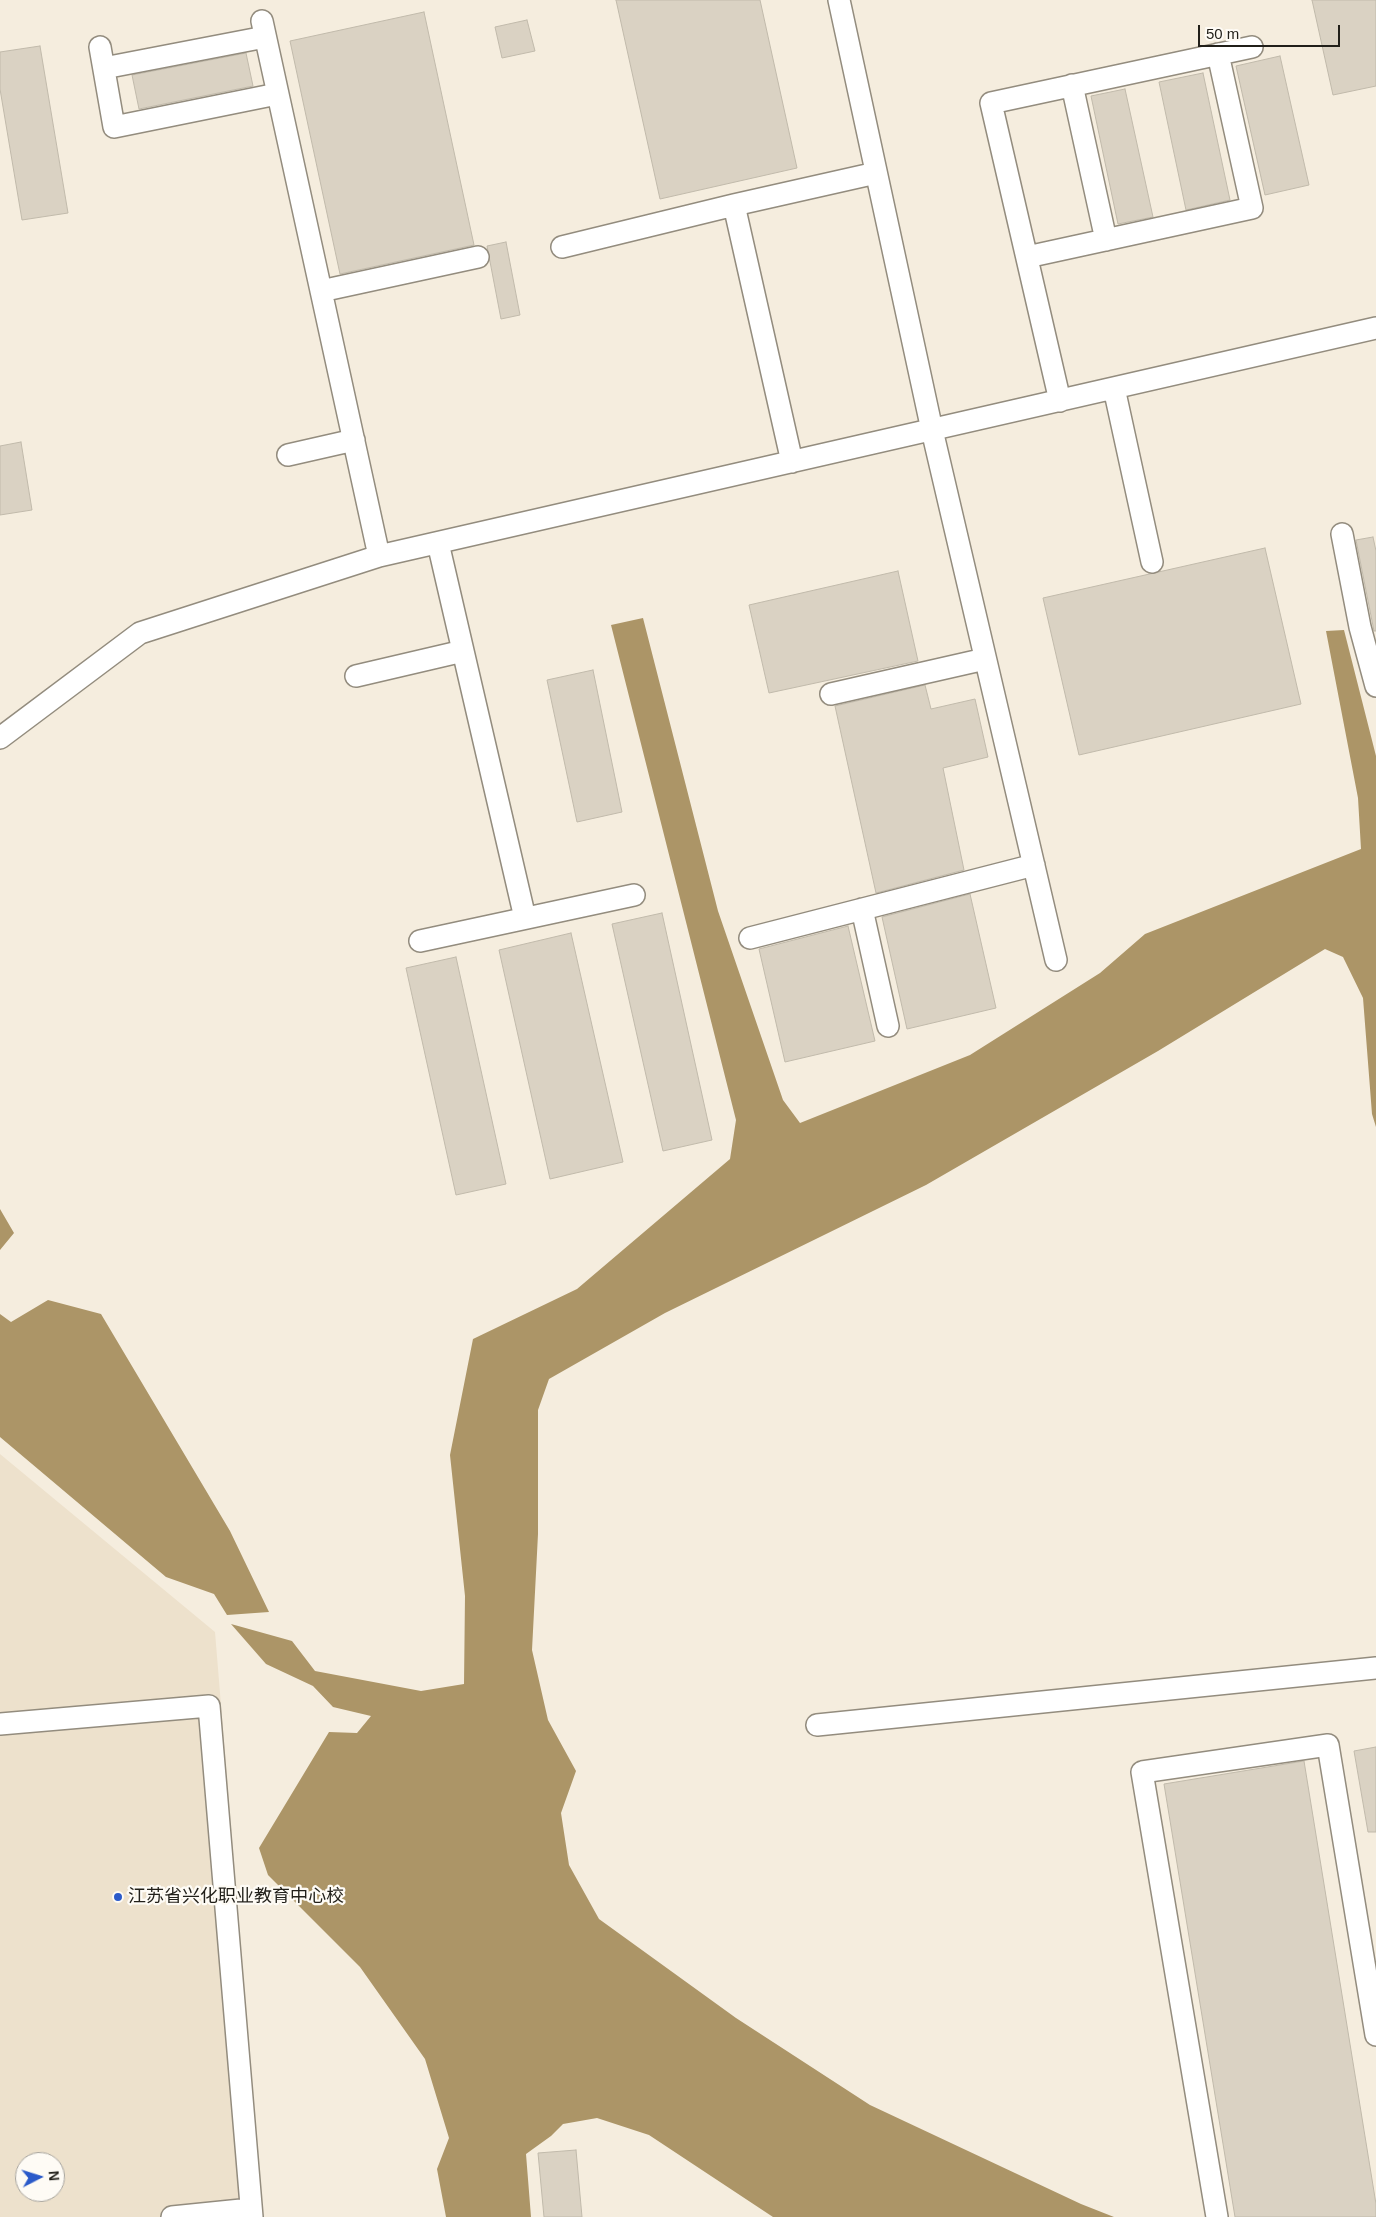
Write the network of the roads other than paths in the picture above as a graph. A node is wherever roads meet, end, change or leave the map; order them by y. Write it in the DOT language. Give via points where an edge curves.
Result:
graph roads {
  1 [pos="839,0"];
  2 [pos="100,47"];
  3 [pos="1252,47"];
  4 [pos="1218,54"];
  5 [pos="104,68"];
  6 [pos="1072,85"];
  7 [pos="278,94"];
  8 [pos="876,173"];
  9 [pos="734,205"];
  10 [pos="1106,240"];
  11 [pos="562,248"];
  12 [pos="478,257"];
  13 [pos="1027,257"];
  14 [pos="321,291"];
  15 [pos="1376,328"];
  16 [pos="1114,388"];
  17 [pos="1060,401"];
  18 [pos="932,430"];
  19 [pos="354,440"];
  20 [pos="288,455"];
  21 [pos="792,462"];
  22 [pos="1342,534"];
  23 [pos="438,543"];
  24 [pos="379,556"];
  25 [pos="1152,562"];
  26 [pos="1368,625"];
  27 [pos="464,651"];
  28 [pos="985,659"];
  29 [pos="356,676"];
  30 [pos="1376,686"];
  31 [pos="831,694"];
  32 [pos="0,738"];
  33 [pos="1034,865"];
  34 [pos="634,895"];
  35 [pos="862,909"];
  36 [pos="525,918"];
  37 [pos="750,938"];
  38 [pos="420,941"];
  39 [pos="1056,960"];
  40 [pos="888,1026"];
  41 [pos="1376,1668"];
  42 [pos="0,1724"];
  43 [pos="817,1725"];
  44 [pos="1376,2035"];
  45 [pos="251,2213"];
  46 [pos="172,2217"];
  47 [pos="1217,2217"];
  1 -- 8 [label="street"];
  2 -- 5 [label="street"];
  3 -- 4 [label="street"];
  4 -- 6 [label="street"];
  4 -- 10 [label="street" via="1252,208"];
  5 -- 7 [label="street" via="114,128"];
  5 -- 7 [label="street" via="263,29"];
  6 -- 10 [label="street"];
  6 -- 13 [label="street" via="991,103"];
  7 -- 14 [label="street"];
  8 -- 9 [label="street"];
  8 -- 18 [label="street"];
  9 -- 11 [label="street"];
  9 -- 21 [label="street"];
  10 -- 13 [label="street"];
  12 -- 14 [label="street"];
  13 -- 17 [label="street"];
  14 -- 19 [label="street"];
  15 -- 16 [label="street"];
  16 -- 17 [label="street"];
  16 -- 25 [label="street"];
  17 -- 18 [label="street"];
  18 -- 21 [label="street"];
  18 -- 28 [label="street"];
  19 -- 20 [label="street"];
  19 -- 24 [label="street"];
  21 -- 23 [label="street"];
  22 -- 26 [label="street"];
  23 -- 24 [label="street"];
  23 -- 27 [label="street"];
  24 -- 32 [label="street" via="140,633"];
  26 -- 30 [label="street"];
  27 -- 29 [label="street"];
  27 -- 36 [label="street"];
  28 -- 31 [label="street"];
  28 -- 33 [label="street"];
  33 -- 35 [label="street"];
  33 -- 39 [label="street"];
  34 -- 36 [label="street"];
  35 -- 37 [label="street"];
  35 -- 40 [label="street"];
  36 -- 38 [label="street"];
  41 -- 43 [label="street"];
  42 -- 45 [label="street" via="208,1706"];
  44 -- 47 [label="street" via="1328,1745 1142,1772"];
  45 -- 46 [label="street"];
}
